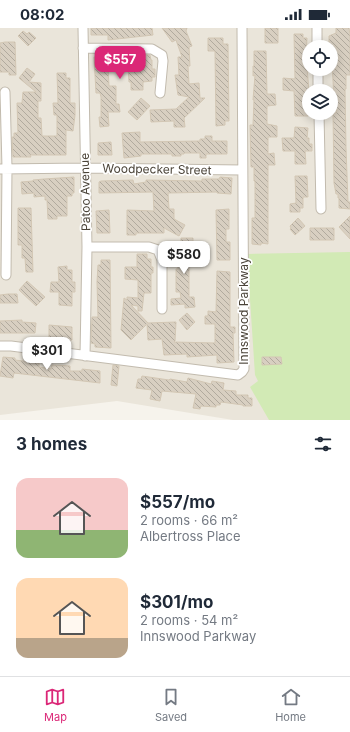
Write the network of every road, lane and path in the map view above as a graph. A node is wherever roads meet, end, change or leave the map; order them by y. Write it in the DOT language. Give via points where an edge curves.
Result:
graph roads {
  1 [pos="83,28"];
  2 [pos="242,28"];
  3 [pos="317,28"];
  4 [pos="317,40"];
  5 [pos="83,48"];
  6 [pos="5,92"];
  7 [pos="160,93"];
  8 [pos="319,120"];
  9 [pos="84,168"];
  10 [pos="3,169"];
  11 [pos="242,170"];
  12 [pos="321,209"];
  13 [pos="87,247"];
  14 [pos="6,275"];
  15 [pos="162,309"];
  16 [pos="0,346"];
  17 [pos="85,356"];
  1 -- 5 [label="street, Patoo Avenue"];
  2 -- 11 [label="street, Innswood Parkway"];
  3 -- 4 [label="street"];
  5 -- 7 [label="street" via="152,49 158,52 162,55"];
  5 -- 9 [label="street, Patoo Avenue"];
  6 -- 10 [label="street"];
  8 -- 12 [label="street"];
  9 -- 10 [label="street, Woodpecker Street"];
  9 -- 11 [label="street, Woodpecker Street"];
  9 -- 13 [label="street, Patoo Avenue"];
  10 -- 14 [label="street"];
  11 -- 17 [label="street, Innswood Parkway" via="242,372 238,375"];
  13 -- 15 [label="street" via="149,247 158,250 162,260"];
  13 -- 17 [label="street, Patoo Avenue"];
  16 -- 17 [label="street, Innswood Parkway"];
}
